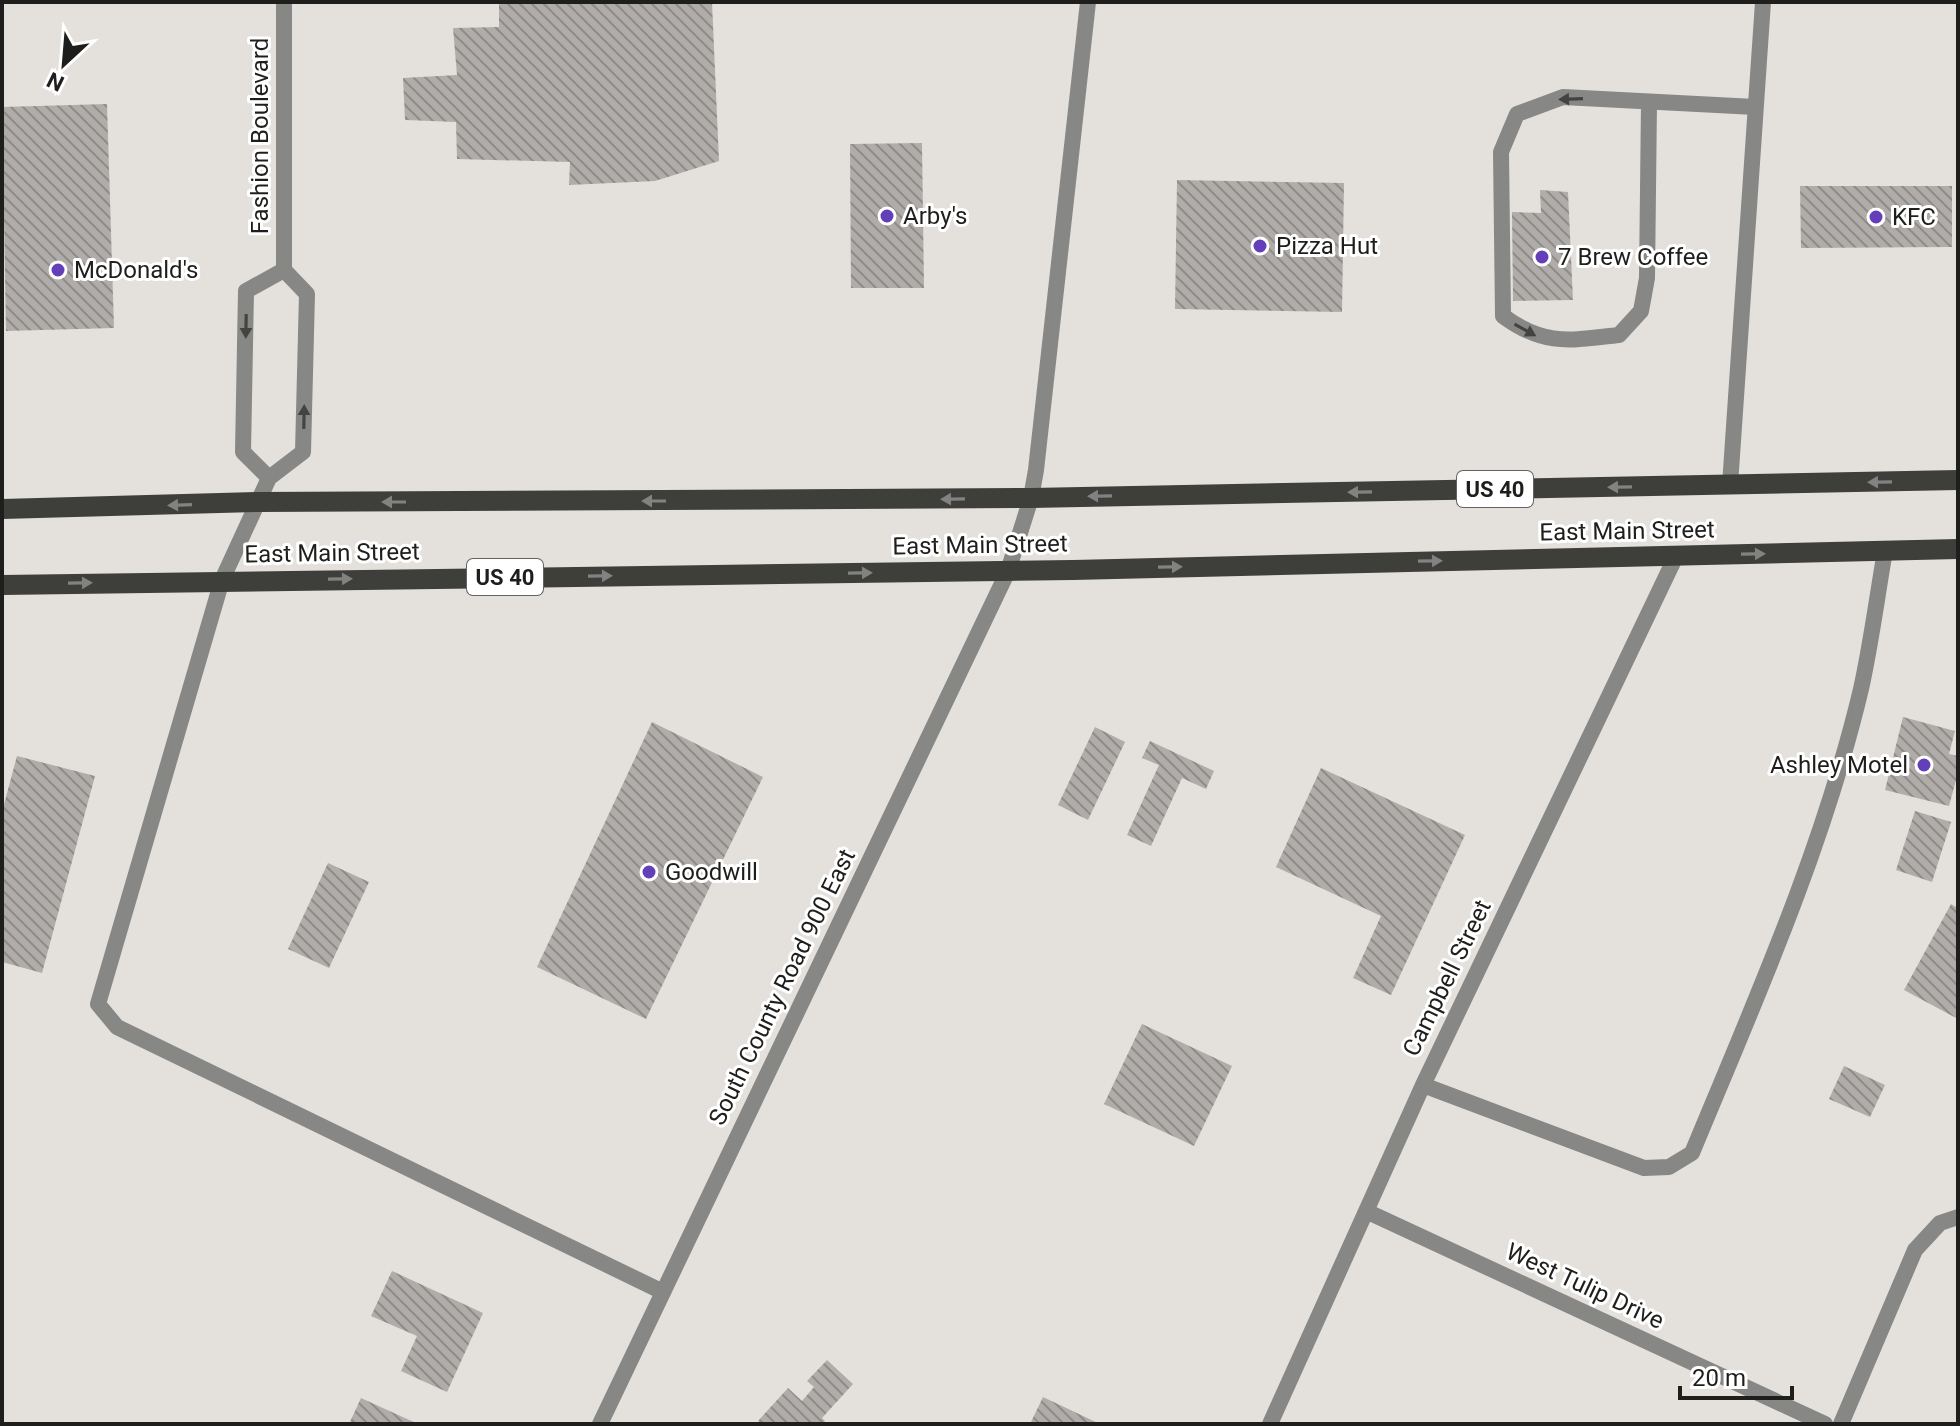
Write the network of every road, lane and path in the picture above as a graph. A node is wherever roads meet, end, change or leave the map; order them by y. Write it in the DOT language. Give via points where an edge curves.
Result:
graph roads {
  1 [pos="284,2"];
  2 [pos="1088,2"];
  3 [pos="1763,2"];
  4 [pos="1649,102"];
  5 [pos="1755,107"];
  6 [pos="284,270"];
  7 [pos="269,478"];
  8 [pos="1958,480"];
  9 [pos="1730,485"];
  10 [pos="1031,498"];
  11 [pos="258,502"];
  12 [pos="2,509"];
  13 [pos="1958,549"];
  14 [pos="1885,551"];
  15 [pos="1676,556"];
  16 [pos="1008,571"];
  17 [pos="222,580"];
  18 [pos="2,585"];
  19 [pos="1423,1085"];
  20 [pos="1368,1212"];
  21 [pos="1958,1217"];
  22 [pos="663,1292"];
  23 [pos="600,1424"];
  24 [pos="1270,1424"];
  25 [pos="1825,1424"];
  26 [pos="1841,1424"];
  1 -- 6 [label="street, Fashion Boulevard"];
  2 -- 10 [label="street, South County Road 900 East"];
  3 -- 5 [label="street"];
  4 -- 4 [label="street, one-way" via="1563,97 1517,114 1501,152 1503,316 1527,334 1558,341 1619,335 1641,311 1647,278"];
  4 -- 5 [label="street"];
  5 -- 9 [label="street"];
  7 -- 6 [label="street, one-way" via="303,452 307,294"];
  6 -- 7 [label="street, one-way" via="246,291 243,452"];
  7 -- 11 [label="street"];
  8 -- 9 [label="main road, East Main Street / US 40, one-way"];
  9 -- 10 [label="main road, East Main Street / US 40, one-way"];
  10 -- 11 [label="main road, East Main Street / US 40, one-way"];
  10 -- 16 [label="street, South County Road 900 East"];
  11 -- 12 [label="main road, East Main Street / US 40, one-way"];
  11 -- 17 [label="street"];
  13 -- 14 [label="main road, East Main Street / US 40"];
  15 -- 14 [label="main road, East Main Street / US 40, one-way"];
  14 -- 19 [label="street" via="1861,688 1836,779 1778,947 1692,1153 1669,1167 1644,1168"];
  16 -- 15 [label="main road, East Main Street / US 40, one-way"];
  15 -- 19 [label="street, Campbell Street"];
  17 -- 16 [label="main road, East Main Street / US 40, one-way"];
  16 -- 22 [label="street, South County Road 900 East"];
  18 -- 17 [label="main road, East Main Street / US 40, one-way"];
  17 -- 22 [label="street" via="98,1004 117,1027"];
  19 -- 20 [label="street, Campbell Street"];
  20 -- 24 [label="street, Campbell Street"];
  20 -- 25 [label="street, West Tulip Drive"];
  21 -- 26 [label="street" via="1940,1223 1915,1250"];
  22 -- 23 [label="street, South County Road 900 East"];
}
